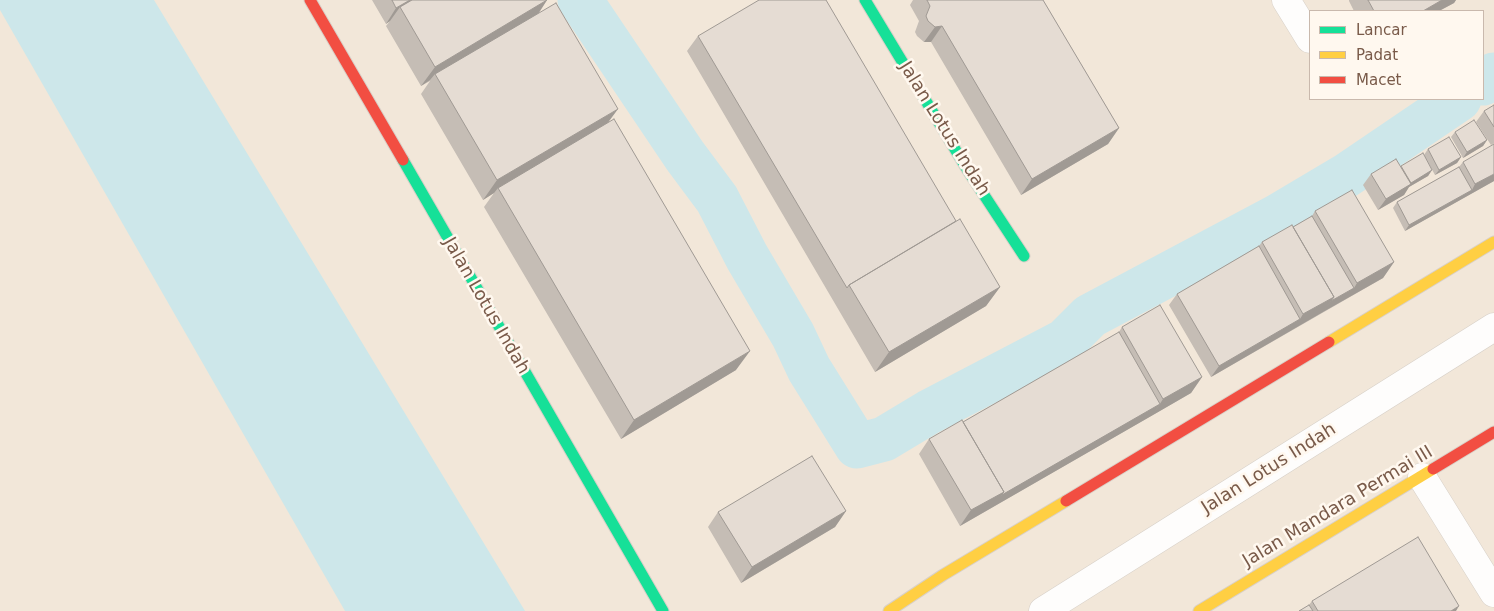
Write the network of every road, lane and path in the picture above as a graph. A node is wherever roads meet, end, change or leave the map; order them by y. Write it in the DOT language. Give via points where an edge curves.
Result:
graph roads {
  1 [pos="310,0"];
  2 [pos="865,0"];
  3 [pos="1286,0"];
  4 [pos="1309,37"];
  5 [pos="1494,242"];
  6 [pos="1024,256"];
  7 [pos="1494,327"];
  8 [pos="1494,432"];
  9 [pos="1422,477"];
  10 [pos="1494,594"];
  11 [pos="663,611"];
  12 [pos="890,611"];
  13 [pos="1043,611"];
  14 [pos="1199,611"];
  1 -- 11 [label="street, Jalan Lotus Indah"];
  2 -- 6 [label="street, Jalan Lotus Indah"];
  3 -- 4 [label="street"];
  5 -- 12 [label="street" via="943,575"];
  7 -- 13 [label="street, Jalan Lotus Indah"];
  8 -- 9 [label="street, Jalan Mandara Permai III"];
  9 -- 10 [label="street"];
  9 -- 14 [label="street, Jalan Mandara Permai III"];
}
